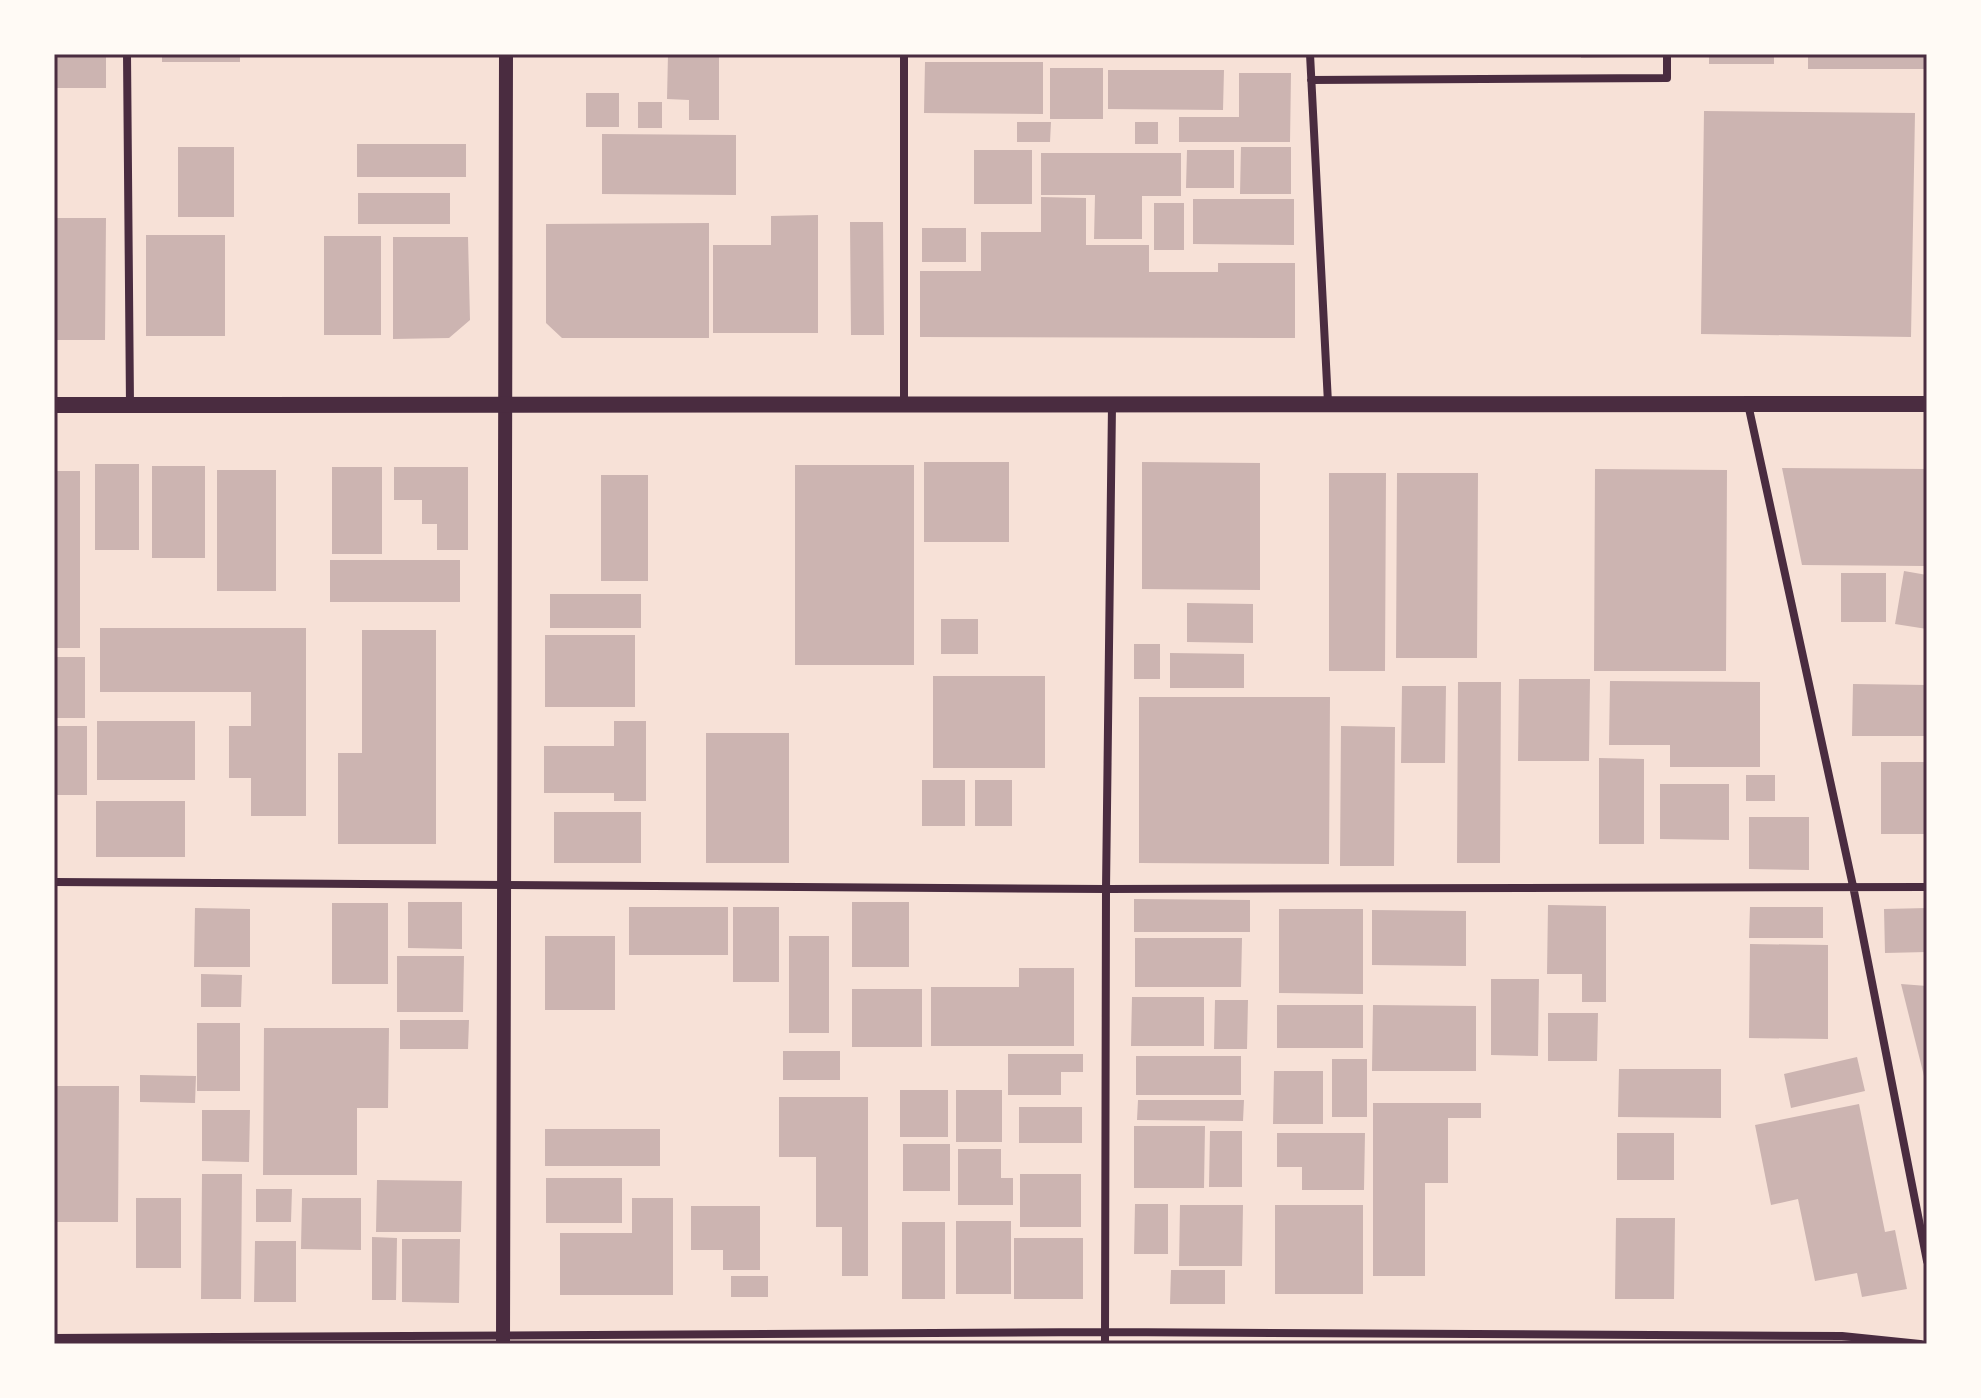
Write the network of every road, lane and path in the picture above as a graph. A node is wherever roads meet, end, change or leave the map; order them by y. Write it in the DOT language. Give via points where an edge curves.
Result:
graph roads {
  1 [pos="127,54"];
  2 [pos="506,54"];
  3 [pos="904,54"];
  4 [pos="1310,54"];
  5 [pos="1667,54"];
  6 [pos="1311,80"];
  7 [pos="504,403"];
  8 [pos="904,403"];
  9 [pos="1328,403"];
  10 [pos="1748,403"];
  11 [pos="1927,404"];
  12 [pos="54,405"];
  13 [pos="1112,405"];
  14 [pos="130,406"];
  15 [pos="54,882"];
  16 [pos="1853,886"];
  17 [pos="506,887"];
  18 [pos="1927,887"];
  19 [pos="1106,889"];
  20 [pos="1927,1261"];
  21 [pos="1105,1332"];
  22 [pos="54,1338"];
  23 [pos="503,1340"];
  24 [pos="1105,1344"];
  25 [pos="1920,1344"];
  1 -- 14 [label="street"];
  2 -- 7 [label="street"];
  3 -- 8 [label="street"];
  4 -- 6 [label="street"];
  5 -- 6 [label="street" via="1667,78"];
  6 -- 9 [label="street"];
  7 -- 8 [label="main road"];
  7 -- 14 [label="main road"];
  7 -- 17 [label="street"];
  8 -- 13 [label="main road"];
  9 -- 10 [label="main road"];
  9 -- 13 [label="main road"];
  10 -- 11 [label="main road"];
  10 -- 16 [label="street"];
  12 -- 14 [label="main road"];
  13 -- 19 [label="street"];
  15 -- 17 [label="street"];
  16 -- 18 [label="street"];
  16 -- 19 [label="street"];
  16 -- 20 [label="street"];
  17 -- 19 [label="street"];
  17 -- 23 [label="street"];
  19 -- 21 [label="street"];
  21 -- 23 [label="street"];
  21 -- 24 [label="street"];
  21 -- 25 [label="street" via="1842,1336"];
  22 -- 23 [label="street"];
}
